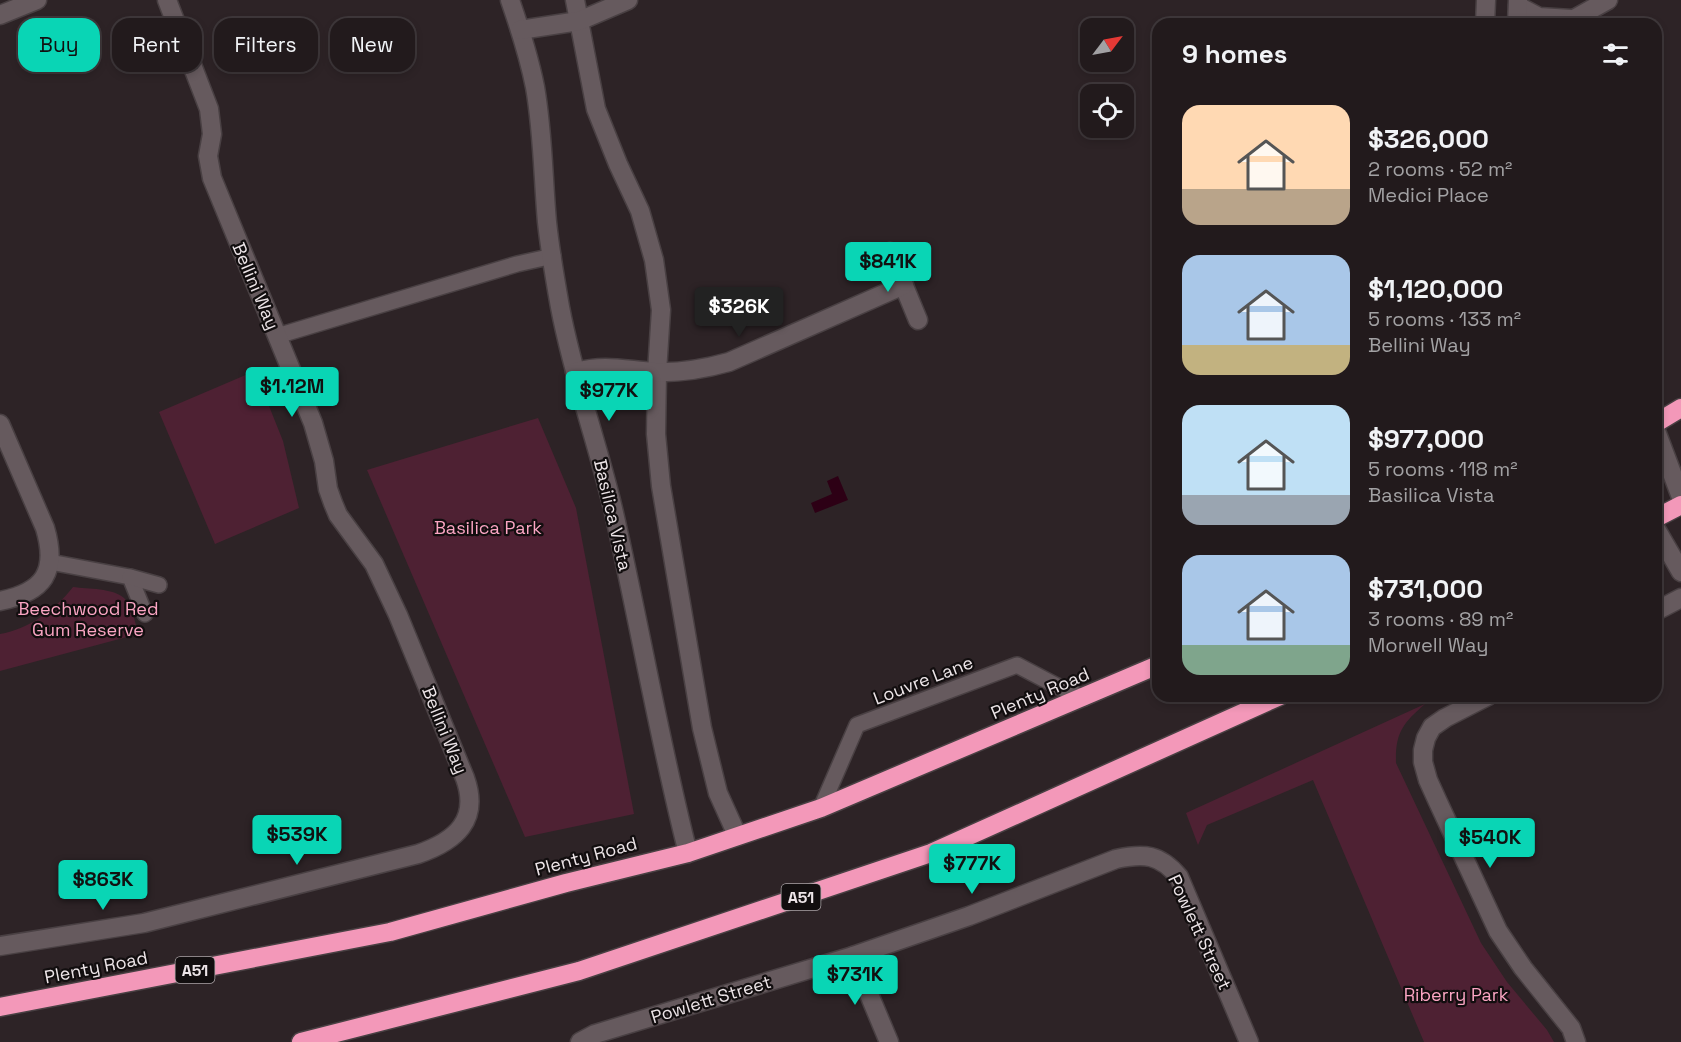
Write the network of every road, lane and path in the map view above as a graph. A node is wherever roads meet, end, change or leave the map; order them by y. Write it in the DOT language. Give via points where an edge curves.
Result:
graph roads {
  1 [pos="37,0"];
  2 [pos="167,0"];
  3 [pos="510,0"];
  4 [pos="575,0"];
  5 [pos="628,0"];
  6 [pos="1486,0"];
  7 [pos="1608,0"];
  8 [pos="1518,10"];
  9 [pos="0,15"];
  10 [pos="1485,18"];
  11 [pos="1545,18"];
  12 [pos="1575,18"];
  13 [pos="579,21"];
  14 [pos="520,30"];
  15 [pos="890,252"];
  16 [pos="553,256"];
  17 [pos="904,285"];
  18 [pos="918,320"];
  19 [pos="277,336"];
  20 [pos="575,372"];
  21 [pos="657,372"];
  22 [pos="1681,408"];
  23 [pos="1662,419"];
  24 [pos="0,424"];
  25 [pos="1662,447"];
  26 [pos="1681,497"];
  27 [pos="1681,505"];
  28 [pos="1662,515"];
  29 [pos="1662,540"];
  30 [pos="50,562"];
  31 [pos="1681,572"];
  32 [pos="130,577"];
  33 [pos="159,585"];
  34 [pos="1681,598"];
  35 [pos="0,602"];
  36 [pos="1662,608"];
  37 [pos="145,614"];
  38 [pos="1152,668"];
  39 [pos="1084,698"];
  40 [pos="1267,702"];
  41 [pos="1476,702"];
  42 [pos="821,808"];
  43 [pos="736,835"];
  44 [pos="687,853"];
  45 [pos="0,946"];
  46 [pos="853,956"];
  47 [pos="0,1007"];
  48 [pos="301,1042"];
  49 [pos="580,1042"];
  50 [pos="889,1042"];
  51 [pos="1249,1042"];
  52 [pos="1576,1042"];
  1 -- 9 [label="street"];
  2 -- 19 [label="street, Bellini Way" via="209,109 212,134 208,156 212,178"];
  3 -- 14 [label="street, Basilica Vista"];
  4 -- 13 [label="street"];
  5 -- 13 [label="street"];
  6 -- 10 [label="street"];
  7 -- 12 [label="street"];
  8 -- 11 [label="street"];
  13 -- 14 [label="street"];
  13 -- 21 [label="street" via="596,109 640,211 654,260 661,310"];
  14 -- 16 [label="street, Basilica Vista" via="535,89"];
  15 -- 17 [label="street"];
  16 -- 19 [label="lane"];
  16 -- 20 [label="street, Basilica Vista"];
  17 -- 18 [label="street"];
  17 -- 21 [label="street" via="729,362 699,370"];
  19 -- 45 [label="street, Bellini Way" via="314,423 333,503 374,564 470,791 462,828 436,848 418,854 144,923"];
  20 -- 21 [label="street" via="603,366"];
  20 -- 44 [label="street, Basilica Vista" via="614,512"];
  21 -- 43 [label="street" via="660,486 702,728 718,793"];
  22 -- 23 [label="highway"];
  24 -- 30 [label="street" via="45,528"];
  25 -- 26 [label="street"];
  27 -- 28 [label="highway"];
  29 -- 31 [label="street"];
  30 -- 32 [label="lane"];
  30 -- 35 [label="street" via="36,587"];
  32 -- 33 [label="lane"];
  32 -- 37 [label="lane"];
  34 -- 36 [label="street"];
  38 -- 39 [label="highway, Plenty Road / A51"];
  39 -- 42 [label="highway, Plenty Road / A51"];
  39 -- 42 [label="lane, Louvre Lane" via="1017,665 857,725"];
  40 -- 48 [label="highway, A51" via="931,853 579,971"];
  41 -- 52 [label="street" via="1432,727 1423,750 1428,780 1498,931 1571,1028"];
  42 -- 43 [label="highway, Plenty Road / A51"];
  43 -- 44 [label="highway, Plenty Road / A51"];
  44 -- 47 [label="highway, Plenty Road / A51" via="390,932"];
  46 -- 49 [label="street, Powlett Street" via="595,1034"];
  46 -- 50 [label="street"];
  46 -- 51 [label="street, Powlett Street" via="1116,859 1152,857 1165,862 1179,877"];
}
